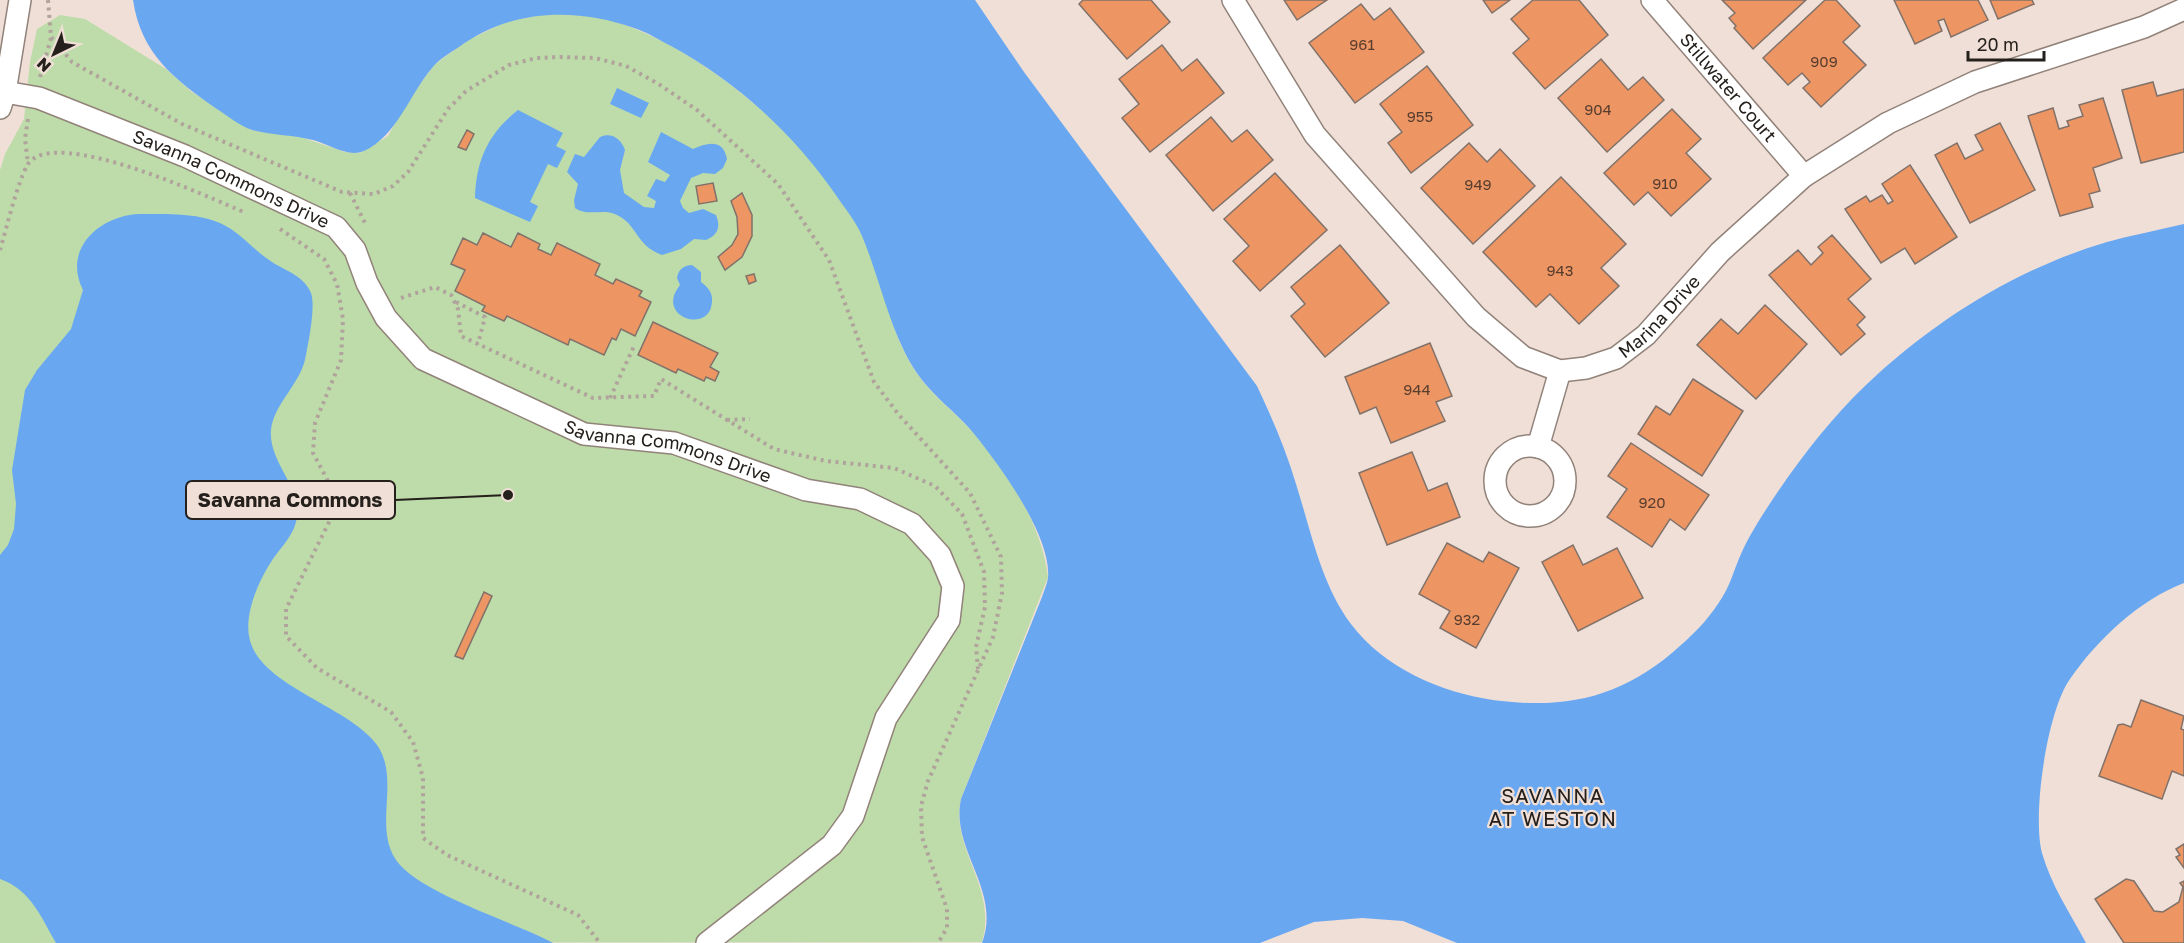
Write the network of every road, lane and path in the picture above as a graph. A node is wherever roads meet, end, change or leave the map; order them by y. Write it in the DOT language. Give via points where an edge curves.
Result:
graph roads {
  1 [pos="20,0"];
  2 [pos="48,0"];
  3 [pos="1233,0"];
  4 [pos="1652,0"];
  5 [pos="2184,9"];
  6 [pos="3,100"];
  7 [pos="1804,176"];
  8 [pos="350,193"];
  9 [pos="251,215"];
  10 [pos="272,223"];
  11 [pos="366,226"];
  12 [pos="0,250"];
  13 [pos="394,292"];
  14 [pos="454,301"];
  15 [pos="478,344"];
  16 [pos="635,344"];
  17 [pos="1560,371"];
  18 [pos="610,398"];
  19 [pos="750,419"];
  20 [pos="727,420"];
  21 [pos="1538,447"];
  22 [pos="978,670"];
  23 [pos="600,943"];
  24 [pos="707,943"];
  25 [pos="938,943"];
  1 -- 6 [label="street"];
  2 -- 8 [label="path" via="51,37 72,62 182,124"];
  3 -- 17 [label="street, Marina Drive" via="1315,135 1476,317 1523,357"];
  4 -- 7 [label="street, Stillwater Court"];
  5 -- 7 [label="street, Marina Drive" via="2144,27 1975,82 1888,123"];
  6 -- 24 [label="street, Savanna Commons Drive" via="39,98 185,156 336,227 355,250 386,318 423,359 584,434 674,443 806,490 860,499 912,524 940,555 953,586 950,620 886,718 853,816 832,845"];
  7 -- 17 [label="street, Marina Drive" via="1720,252 1646,335 1616,358"];
  8 -- 11 [label="path"];
  8 -- 22 [label="path" via="374,194 393,186 408,172 448,110 466,91 509,65 536,58 595,58 626,66 697,110 778,184 829,261 874,382 898,415 970,493 986,522 1001,557 1002,593 993,637"];
  9 -- 12 [label="path" via="108,160 63,151 41,153 28,164"];
  10 -- 23 [label="path" via="324,259 337,284 343,319 341,360 314,433 313,453 329,483 333,514 286,609 286,636 317,668 391,712 413,742 423,778 423,838 447,855 578,915"];
  13 -- 14 [label="path" via="396,300 435,287 451,295"];
  14 -- 15 [label="path" via="460,336"];
  14 -- 15 [label="path" via="485,317"];
  15 -- 18 [label="path" via="593,398"];
  16 -- 18 [label="path"];
  17 -- 21 [label="street"];
  18 -- 20 [label="path" via="654,396 661,379"];
  19 -- 20 [label="path"];
  20 -- 22 [label="path" via="774,449 826,461 894,468 935,486 962,514 984,572 985,607 976,647"];
  22 -- 25 [label="path" via="928,781 921,806 922,837 947,909 946,928"];
}
